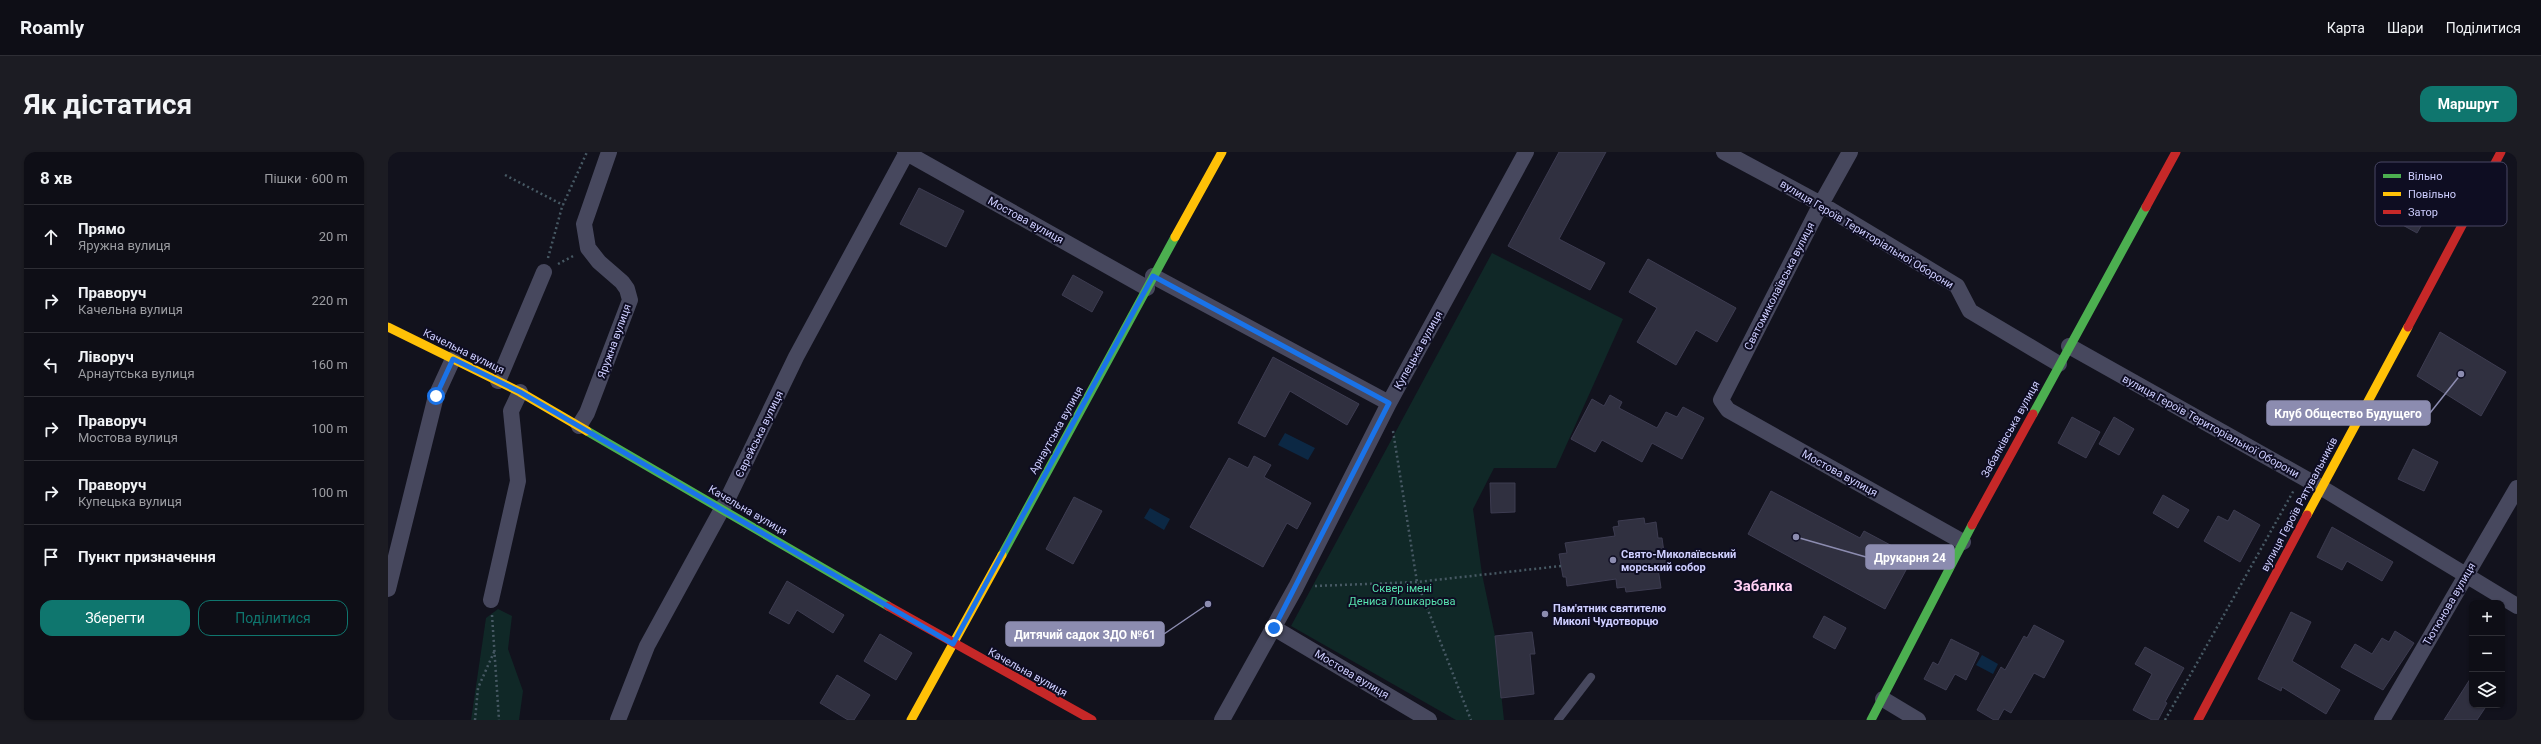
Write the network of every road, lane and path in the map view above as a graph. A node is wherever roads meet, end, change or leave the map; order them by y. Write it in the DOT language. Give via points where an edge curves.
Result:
graph roads {
  1 [pos="587,152"];
  2 [pos="609,152"];
  3 [pos="906,152"];
  4 [pos="1222,152"];
  5 [pos="1526,152"];
  6 [pos="1724,152"];
  7 [pos="1850,152"];
  8 [pos="2176,152"];
  9 [pos="2501,152"];
  10 [pos="2496,162"];
  11 [pos="505,175"];
  12 [pos="1820,204"];
  13 [pos="563,205"];
  14 [pos="2462,226"];
  15 [pos="588,248"];
  16 [pos="544,272"];
  17 [pos="1150,282"];
  18 [pos="388,327"];
  19 [pos="2069,346"];
  20 [pos="453,359"];
  21 [pos="2059,364"];
  22 [pos="498,381"];
  23 [pos="520,392"];
  24 [pos="1721,400"];
  25 [pos="1389,403"];
  26 [pos="578,426"];
  27 [pos="2302,476"];
  28 [pos="2322,488"];
  29 [pos="2517,488"];
  30 [pos="721,509"];
  31 [pos="1963,542"];
  32 [pos="1561,566"];
  33 [pos="2466,576"];
  34 [pos="1417,582"];
  35 [pos="1296,587"];
  36 [pos="388,589"];
  37 [pos="491,600"];
  38 [pos="2517,606"];
  39 [pos="1274,628"];
  40 [pos="953,644"];
  41 [pos="494,650"];
  42 [pos="1590,677"];
  43 [pos="1883,699"];
  44 [pos="475,720"];
  45 [pos="499,720"];
  46 [pos="618,720"];
  47 [pos="911,720"];
  48 [pos="1092,720"];
  49 [pos="1222,720"];
  50 [pos="1430,720"];
  51 [pos="1471,720"];
  52 [pos="1558,720"];
  53 [pos="1871,720"];
  54 [pos="1918,720"];
  55 [pos="2165,720"];
  56 [pos="2198,720"];
  57 [pos="2382,720"];
  1 -- 13 [label="path"];
  2 -- 15 [label="street, Яружна вулиця" via="584,224"];
  3 -- 17 [label="street, Мостова вулиця"];
  3 -- 30 [label="street, Єврейська вулиця" via="796,357"];
  4 -- 17 [label="street, Арнаутська вулиця"];
  5 -- 25 [label="street, Купецька вулиця"];
  6 -- 12 [label="street, вулиця Героїв Територіальної Оборони"];
  7 -- 12 [label="street, Святомиколаївська вулиця"];
  8 -- 19 [label="street, Забалківська вулиця"];
  9 -- 10 [label="street, вулиця Героїв Рятувальників"];
  11 -- 13 [label="path"];
  12 -- 21 [label="street, вулиця Героїв Територіальної Оборони" via="1957,286 1970,311"];
  12 -- 24 [label="street, Святомиколаївська вулиця"];
  13 -- 16 [label="path"];
  14 -- 28 [label="street, вулиця Героїв Рятувальників"];
  15 -- 16 [label="path"];
  15 -- 26 [label="street, Яружна вулиця" via="599,262 622,282 630,300 587,412"];
  16 -- 22 [label="street"];
  17 -- 25 [label="street, Мостова вулиця"];
  17 -- 40 [label="street, Арнаутська вулиця"];
  18 -- 20 [label="street, Качельна вулиця"];
  19 -- 21 [label="street, Забалківська вулиця"];
  19 -- 27 [label="street, вулиця Героїв Територіальної Оборони"];
  20 -- 22 [label="street, Качельна вулиця"];
  20 -- 36 [label="street" via="436,396"];
  21 -- 31 [label="street, Забалківська вулиця"];
  22 -- 23 [label="street, Качельна вулиця"];
  23 -- 26 [label="street, Качельна вулиця"];
  23 -- 37 [label="street" via="511,411 518,481"];
  24 -- 31 [label="street, Мостова вулиця" via="1728,410"];
  25 -- 34 [label="path"];
  25 -- 35 [label="street, Купецька вулиця"];
  26 -- 30 [label="street, Качельна вулиця"];
  27 -- 28 [label="street, вулиця Героїв Територіальної Оборони"];
  27 -- 55 [label="path"];
  28 -- 33 [label="street, вулиця Героїв Територіальної Оборони"];
  28 -- 56 [label="street, вулиця Героїв Рятувальників"];
  29 -- 33 [label="street, Тютюнова вулиця"];
  30 -- 40 [label="street, Качельна вулиця"];
  30 -- 46 [label="street, Єврейська вулиця" via="647,646"];
  31 -- 43 [label="street, Забалківська вулиця"];
  32 -- 34 [label="path"];
  33 -- 38 [label="street, вулиця Героїв Територіальної Оборони"];
  33 -- 57 [label="street, Тютюнова вулиця"];
  34 -- 35 [label="path"];
  34 -- 51 [label="path"];
  35 -- 39 [label="street, Купецька вулиця"];
  37 -- 41 [label="path"];
  39 -- 49 [label="street, Купецька вулиця"];
  39 -- 50 [label="street, Мостова вулиця"];
  40 -- 47 [label="street, Арнаутська вулиця"];
  40 -- 48 [label="street, Качельна вулиця"];
  41 -- 44 [label="path" via="478,688"];
  41 -- 45 [label="path"];
  42 -- 52 [label="lane"];
  43 -- 53 [label="street, Забалківська вулиця"];
  43 -- 54 [label="street"];
}
